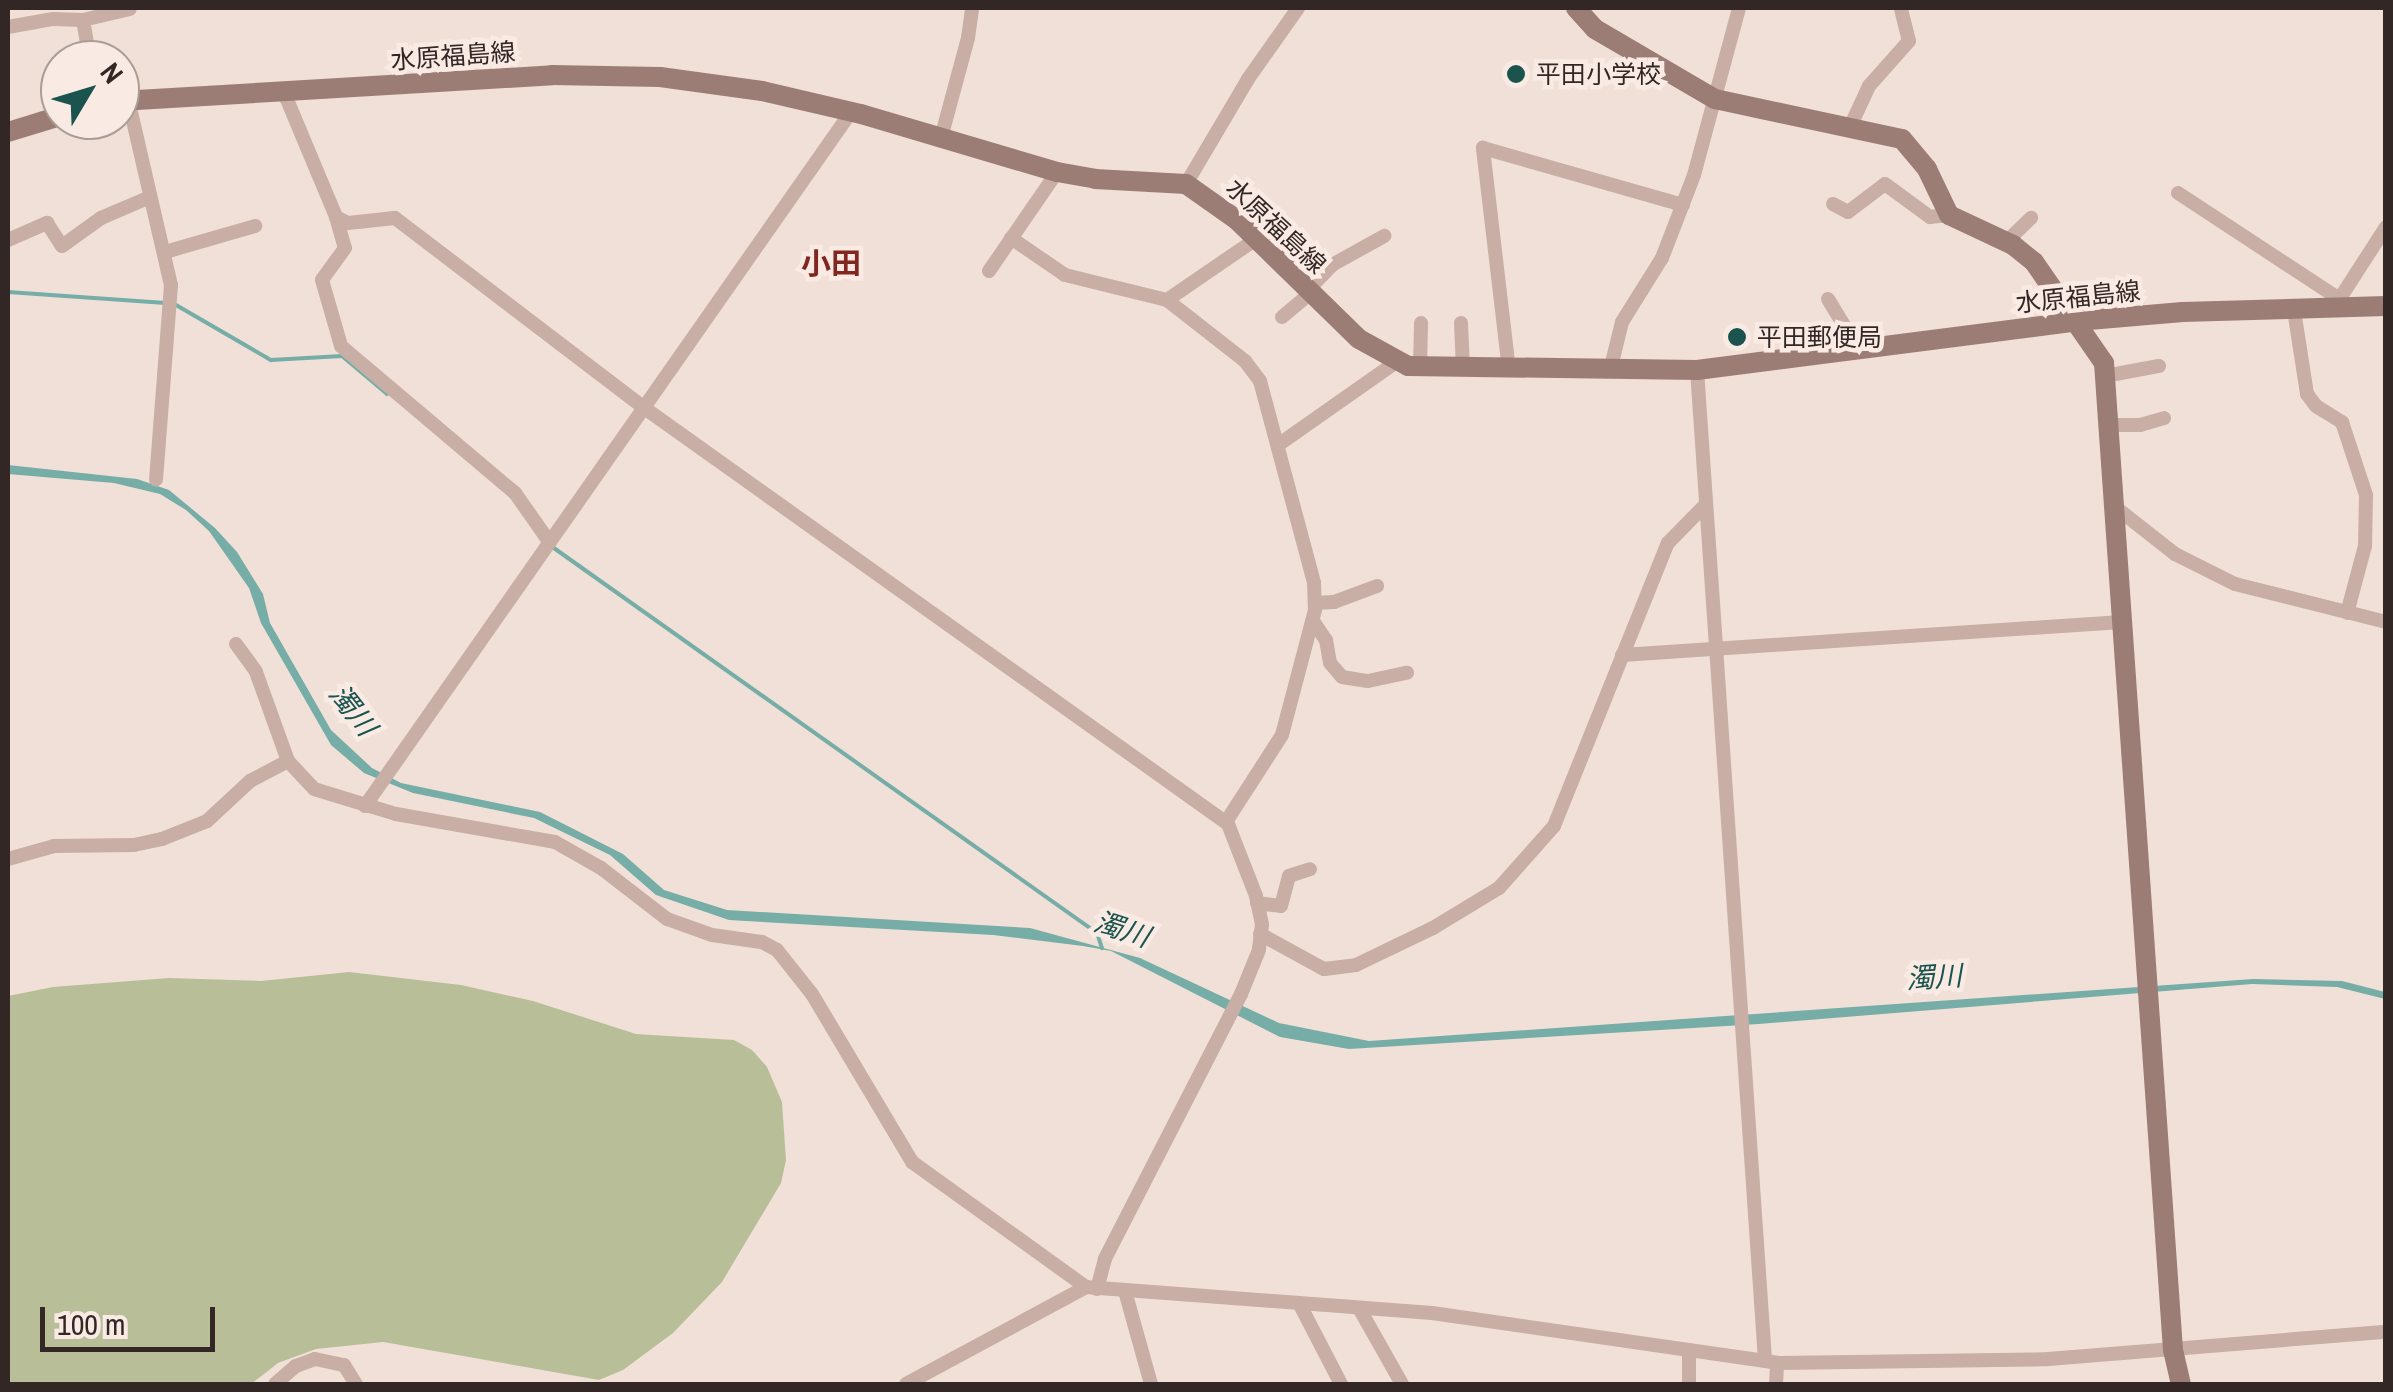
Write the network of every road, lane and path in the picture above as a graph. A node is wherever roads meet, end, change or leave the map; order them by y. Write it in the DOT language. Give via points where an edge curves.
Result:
graph roads {
  1 [pos="972,8"];
  2 [pos="1298,8"];
  3 [pos="1576,8"];
  4 [pos="1738,8"];
  5 [pos="1901,8"];
  6 [pos="130,9"];
  7 [pos="83,20"];
  8 [pos="8,27"];
  9 [pos="86,40"];
  10 [pos="282,90"];
  11 [pos="140,99"];
  12 [pos="1715,99"];
  13 [pos="851,112"];
  14 [pos="40,122"];
  15 [pos="1850,127"];
  16 [pos="8,132"];
  17 [pos="941,138"];
  18 [pos="135,140"];
  19 [pos="1057,172"];
  20 [pos="1186,184"];
  21 [pos="2178,193"];
  22 [pos="150,197"];
  23 [pos="1833,204"];
  24 [pos="1683,205"];
  25 [pos="1949,215"];
  26 [pos="336,218"];
  27 [pos="2031,218"];
  28 [pos="255,226"];
  29 [pos="2386,227"];
  30 [pos="1384,236"];
  31 [pos="1011,238"];
  32 [pos="8,240"];
  33 [pos="1256,240"];
  34 [pos="2006,242"];
  35 [pos="165,252"];
  36 [pos="988,271"];
  37 [pos="1310,292"];
  38 [pos="1828,299"];
  39 [pos="1166,300"];
  40 [pos="2336,303"];
  41 [pos="2386,306"];
  42 [pos="2294,310"];
  43 [pos="1282,316"];
  44 [pos="2077,321"];
  45 [pos="1421,322"];
  46 [pos="1461,323"];
  47 [pos="1859,350"];
  48 [pos="1396,362"];
  49 [pos="2159,366"];
  50 [pos="1420,367"];
  51 [pos="1463,369"];
  52 [pos="1509,370"];
  53 [pos="1696,370"];
  54 [pos="1610,371"];
  55 [pos="2105,376"];
  56 [pos="642,407"];
  57 [pos="2164,418"];
  58 [pos="2108,425"];
  59 [pos="1278,445"];
  60 [pos="156,478"];
  61 [pos="1706,504"];
  62 [pos="2114,506"];
  63 [pos="548,540"];
  64 [pos="1377,586"];
  65 [pos="1315,603"];
  66 [pos="2347,613"];
  67 [pos="1313,621"];
  68 [pos="2122,622"];
  69 [pos="2386,622"];
  70 [pos="236,644"];
  71 [pos="1716,651"];
  72 [pos="1622,655"];
  73 [pos="1406,673"];
  74 [pos="288,761"];
  75 [pos="365,806"];
  76 [pos="1226,822"];
  77 [pos="8,859"];
  78 [pos="1310,869"];
  79 [pos="1257,902"];
  80 [pos="1260,934"];
  81 [pos="1092,1288"];
  82 [pos="1125,1291"];
  83 [pos="1299,1304"];
  84 [pos="1359,1308"];
  85 [pos="2386,1332"];
  86 [pos="1689,1350"];
  87 [pos="2173,1350"];
  88 [pos="1771,1362"];
  89 [pos="275,1384"];
  90 [pos="356,1384"];
  91 [pos="906,1384"];
  92 [pos="1152,1384"];
  93 [pos="1340,1384"];
  94 [pos="1402,1384"];
  95 [pos="1689,1384"];
  96 [pos="1776,1384"];
  97 [pos="2180,1384"];
  1 -- 17 [label="street"];
  2 -- 20 [label="street"];
  3 -- 12 [label="main road" via="1595,29"];
  4 -- 12 [label="street"];
  5 -- 15 [label="street" via="1909,41 1869,86"];
  6 -- 7 [label="street"];
  7 -- 8 [label="street"];
  7 -- 9 [label="street"];
  10 -- 11 [label="main road, 水原福島線"];
  10 -- 13 [label="main road, 水原福島線" via="552,74 660,77"];
  10 -- 26 [label="street"];
  12 -- 15 [label="main road"];
  12 -- 24 [label="street"];
  13 -- 17 [label="main road, 水原福島線"];
  13 -- 56 [label="street"];
  14 -- 16 [label="main road"];
  15 -- 25 [label="main road" via="1902,139"];
  17 -- 19 [label="main road, 水原福島線"];
  18 -- 22 [label="street"];
  19 -- 20 [label="main road, 水原福島線"];
  19 -- 31 [label="street"];
  20 -- 33 [label="main road, 水原福島線"];
  21 -- 40 [label="street"];
  22 -- 32 [label="street" via="101,218 62,246 46,223"];
  22 -- 35 [label="street"];
  23 -- 25 [label="street" via="1848,212 1885,184 1930,217"];
  24 -- 52 [label="street" via="1482,148"];
  24 -- 54 [label="street" via="1662,258 1622,322"];
  25 -- 34 [label="main road"];
  26 -- 56 [label="street" via="394,218"];
  26 -- 63 [label="street" via="345,248 322,280 341,346 516,494"];
  27 -- 34 [label="street"];
  28 -- 35 [label="street"];
  29 -- 40 [label="street"];
  30 -- 37 [label="street" via="1332,265"];
  31 -- 36 [label="street"];
  31 -- 39 [label="street" via="1065,275"];
  33 -- 37 [label="main road, 水原福島線"];
  33 -- 39 [label="street"];
  34 -- 44 [label="main road" via="2034,262"];
  35 -- 60 [label="street" via="171,284"];
  37 -- 43 [label="street"];
  37 -- 48 [label="main road, 水原福島線" via="1359,339"];
  38 -- 47 [label="street"];
  39 -- 59 [label="street" via="1253,369"];
  40 -- 41 [label="main road, 水原福島線"];
  40 -- 42 [label="main road, 水原福島線"];
  42 -- 44 [label="main road, 水原福島線"];
  42 -- 66 [label="street" via="2307,394 2342,422 2366,496 2365,546"];
  44 -- 47 [label="main road, 水原福島線"];
  44 -- 55 [label="main road" via="2104,363"];
  45 -- 50 [label="street"];
  46 -- 51 [label="street"];
  47 -- 53 [label="main road, 水原福島線"];
  48 -- 50 [label="main road, 水原福島線"];
  48 -- 59 [label="street"];
  49 -- 55 [label="street"];
  50 -- 51 [label="main road, 水原福島線"];
  51 -- 52 [label="main road, 水原福島線"];
  52 -- 54 [label="main road, 水原福島線"];
  53 -- 54 [label="main road, 水原福島線"];
  53 -- 61 [label="street"];
  55 -- 58 [label="main road"];
  56 -- 63 [label="street"];
  56 -- 76 [label="street"];
  57 -- 58 [label="street"];
  58 -- 62 [label="main road"];
  59 -- 65 [label="street"];
  61 -- 71 [label="street"];
  61 -- 72 [label="street" via="1672,537"];
  62 -- 66 [label="street" via="2205,571"];
  62 -- 68 [label="main road"];
  63 -- 75 [label="street"];
  64 -- 65 [label="street"];
  65 -- 67 [label="street"];
  66 -- 69 [label="street"];
  67 -- 73 [label="street" via="1342,677 1368,681"];
  67 -- 76 [label="street" via="1282,735"];
  68 -- 71 [label="street"];
  68 -- 87 [label="main road"];
  70 -- 74 [label="street" via="256,672"];
  71 -- 72 [label="street"];
  71 -- 88 [label="street"];
  72 -- 80 [label="street" via="1554,826 1482,901 1388,951 1333,969"];
  74 -- 75 [label="street" via="314,790"];
  74 -- 77 [label="street" via="250,782 207,822 162,839 134,846 54,846"];
  75 -- 81 [label="street" via="555,842 666,919 777,950 812,994 912,1162"];
  76 -- 79 [label="street"];
  78 -- 79 [label="street" via="1290,876 1281,906"];
  79 -- 80 [label="street"];
  80 -- 81 [label="street" via="1242,994"];
  81 -- 82 [label="street"];
  81 -- 91 [label="street"];
  82 -- 83 [label="street"];
  82 -- 92 [label="street"];
  83 -- 84 [label="street"];
  83 -- 93 [label="street"];
  84 -- 86 [label="street" via="1432,1312"];
  84 -- 94 [label="street"];
  85 -- 87 [label="street"];
  86 -- 88 [label="street"];
  86 -- 95 [label="street"];
  87 -- 88 [label="street" via="1967,1362"];
  87 -- 97 [label="main road"];
  88 -- 96 [label="street"];
  89 -- 90 [label="street" via="315,1359 344,1365"];
}
